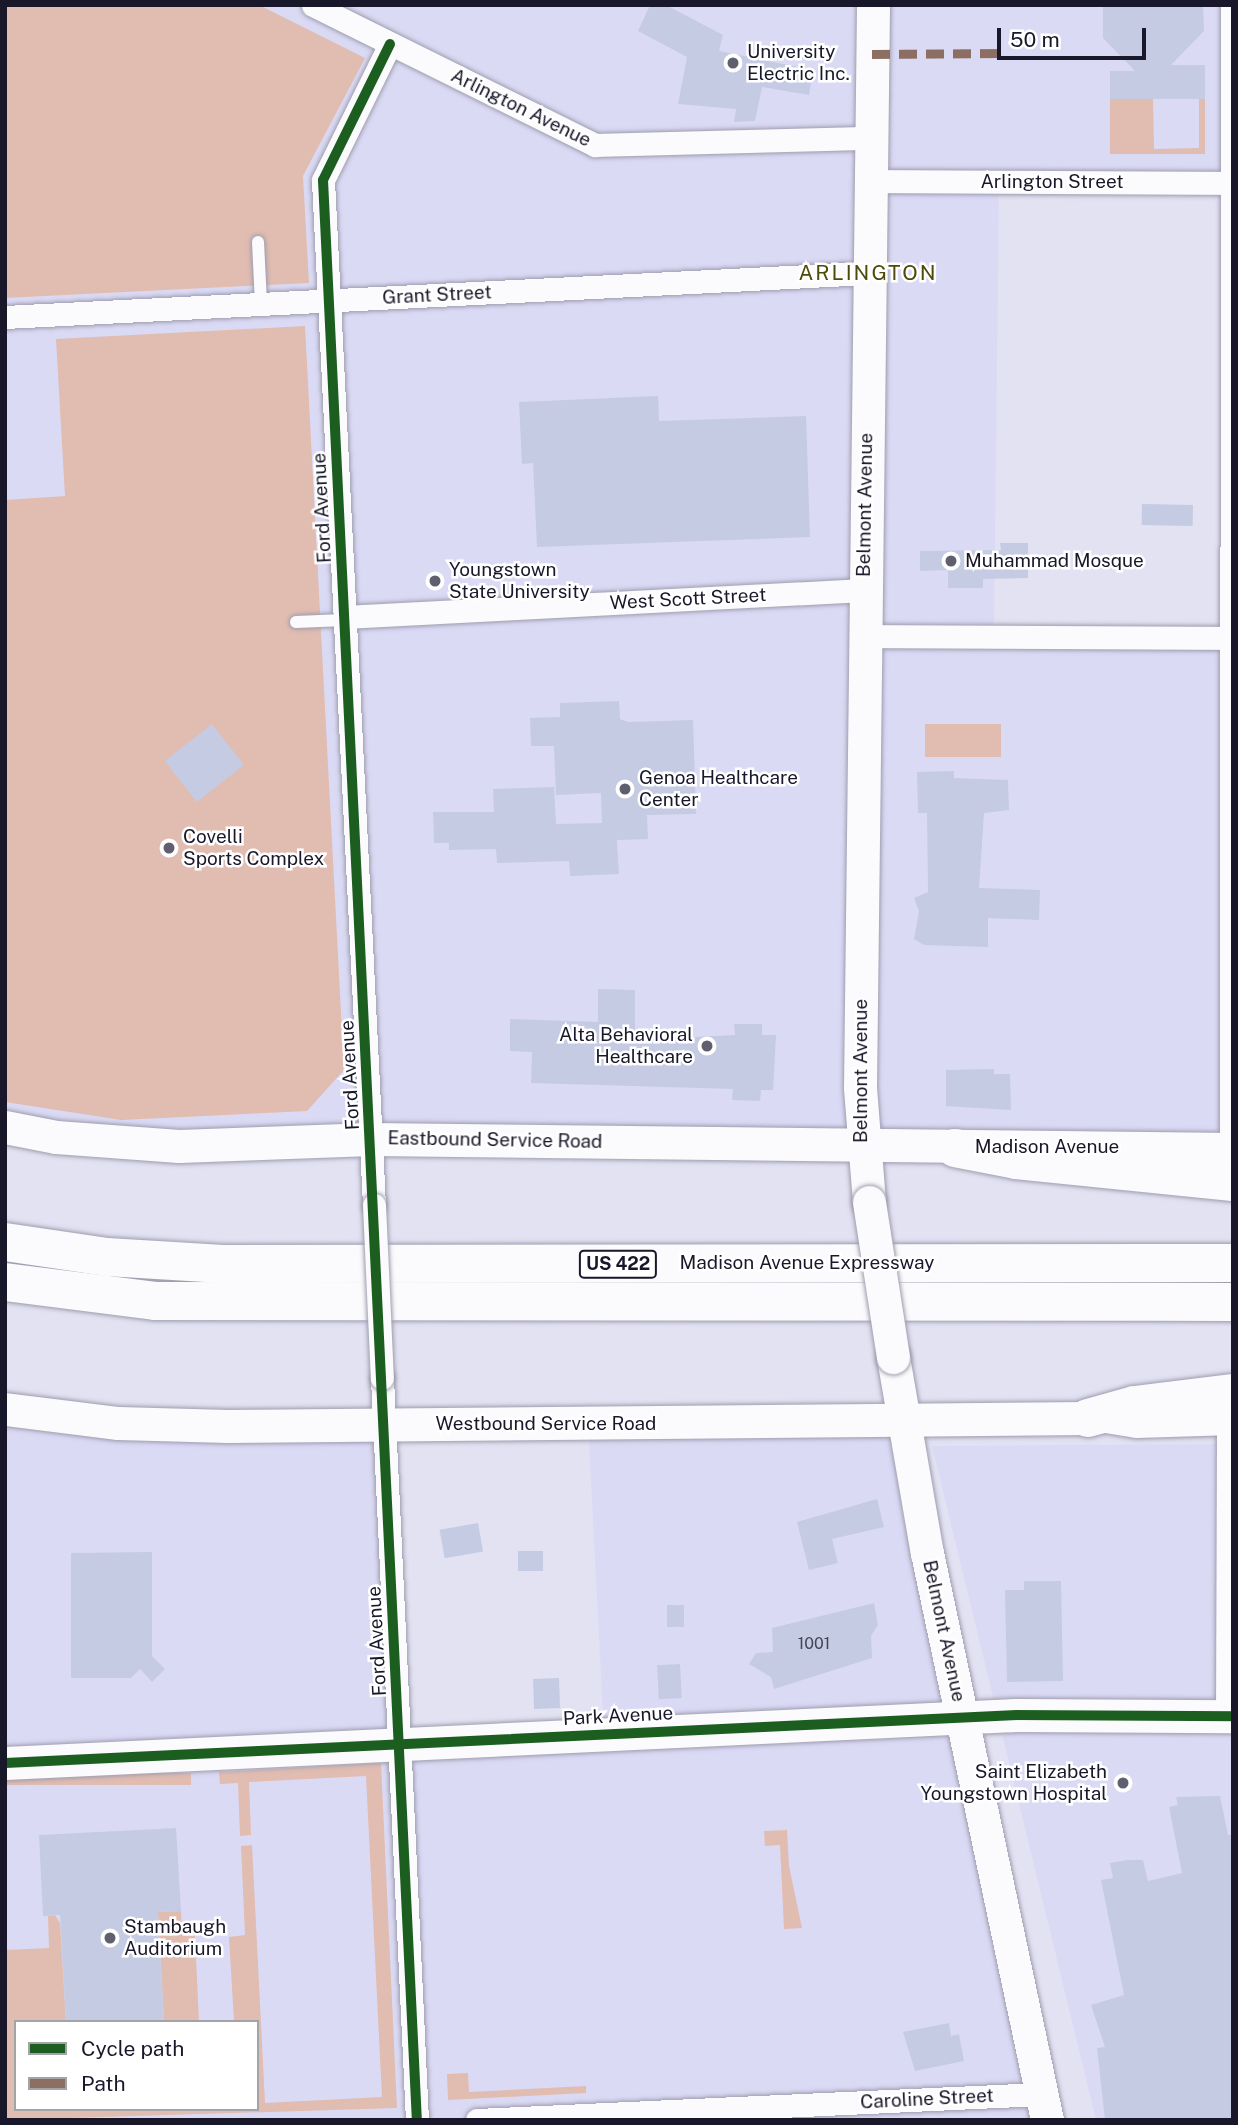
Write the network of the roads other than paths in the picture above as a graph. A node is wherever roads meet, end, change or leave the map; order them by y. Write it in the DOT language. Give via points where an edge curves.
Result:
graph roads {
  1 [pos="313,5"];
  2 [pos="873,5"];
  3 [pos="1232,5"];
  4 [pos="390,44"];
  5 [pos="871,138"];
  6 [pos="871,181"];
  7 [pos="1232,183"];
  8 [pos="258,242"];
  9 [pos="868,273"];
  10 [pos="329,300"];
  11 [pos="261,304"];
  12 [pos="5,317"];
  13 [pos="864,590"];
  14 [pos="344,618"];
  15 [pos="296,622"];
  16 [pos="863,636"];
  17 [pos="1232,638"];
  18 [pos="1231,881"];
  19 [pos="5,1127"];
  20 [pos="371,1139"];
  21 [pos="860,1145"];
  22 [pos="955,1148"];
  23 [pos="1232,1160"];
  24 [pos="5,1242"];
  25 [pos="1233,1263"];
  26 [pos="5,1282"];
  27 [pos="1233,1303"];
  28 [pos="1232,1407"];
  29 [pos="5,1409"];
  30 [pos="1088,1418"];
  31 [pos="903,1423"];
  32 [pos="384,1425"];
  33 [pos="1230,1716"];
  34 [pos="963,1718"];
  35 [pos="400,1743"];
  36 [pos="5,1763"];
  37 [pos="1044,2107"];
  38 [pos="622,2116"];
  39 [pos="417,2120"];
  40 [pos="477,2120"];
  1 -- 4 [label="street, Arlington Avenue"];
  2 -- 5 [label="main road, Belmont Avenue"];
  3 -- 7 [label="street"];
  4 -- 5 [label="street, Arlington Avenue" via="595,145"];
  4 -- 10 [label="street, Ford Avenue" via="323,180"];
  5 -- 6 [label="main road, Belmont Avenue"];
  6 -- 7 [label="street, Arlington Street"];
  6 -- 9 [label="main road, Belmont Avenue"];
  7 -- 17 [label="street"];
  8 -- 11 [label="lane"];
  9 -- 10 [label="street, Grant Street"];
  9 -- 13 [label="main road, Belmont Avenue"];
  10 -- 11 [label="street, Grant Street"];
  10 -- 14 [label="street, Ford Avenue"];
  11 -- 12 [label="street, Grant Street"];
  13 -- 14 [label="street, West Scott Street"];
  13 -- 16 [label="main road, Belmont Avenue"];
  14 -- 15 [label="lane"];
  14 -- 20 [label="street, Ford Avenue"];
  16 -- 17 [label="street"];
  16 -- 21 [label="main road, Belmont Avenue"];
  17 -- 18 [label="street"];
  18 -- 23 [label="street"];
  19 -- 20 [label="main road, Eastbound Service Road" via="122,1144"];
  20 -- 21 [label="main road, Eastbound Service Road"];
  20 -- 32 [label="street, Ford Avenue, bridge"];
  21 -- 22 [label="main road, Madison Avenue"];
  21 -- 31 [label="main road, Belmont Avenue, bridge"];
  22 -- 23 [label="highway" via="1016,1160"];
  24 -- 25 [label="highway, Madison Avenue Expressway / US 422" via="107,1257 223,1265"];
  26 -- 27 [label="highway, Madison Avenue Expressway / US 422" via="168,1301"];
  28 -- 30 [label="highway" via="1135,1405"];
  28 -- 33 [label="street"];
  29 -- 32 [label="main road, Westbound Service Road" via="118,1423"];
  30 -- 31 [label="main road, Westbound Service Road"];
  31 -- 32 [label="main road, Westbound Service Road"];
  31 -- 34 [label="main road, Belmont Avenue"];
  32 -- 35 [label="street, Ford Avenue"];
  33 -- 34 [label="main road, Park Avenue"];
  34 -- 35 [label="main road, Park Avenue"];
  34 -- 37 [label="main road, Belmont Avenue"];
  35 -- 36 [label="main road, Park Avenue"];
  35 -- 39 [label="street, Ford Avenue"];
  37 -- 38 [label="street, Caroline Street"];
  38 -- 40 [label="street, Caroline Street"];
}
